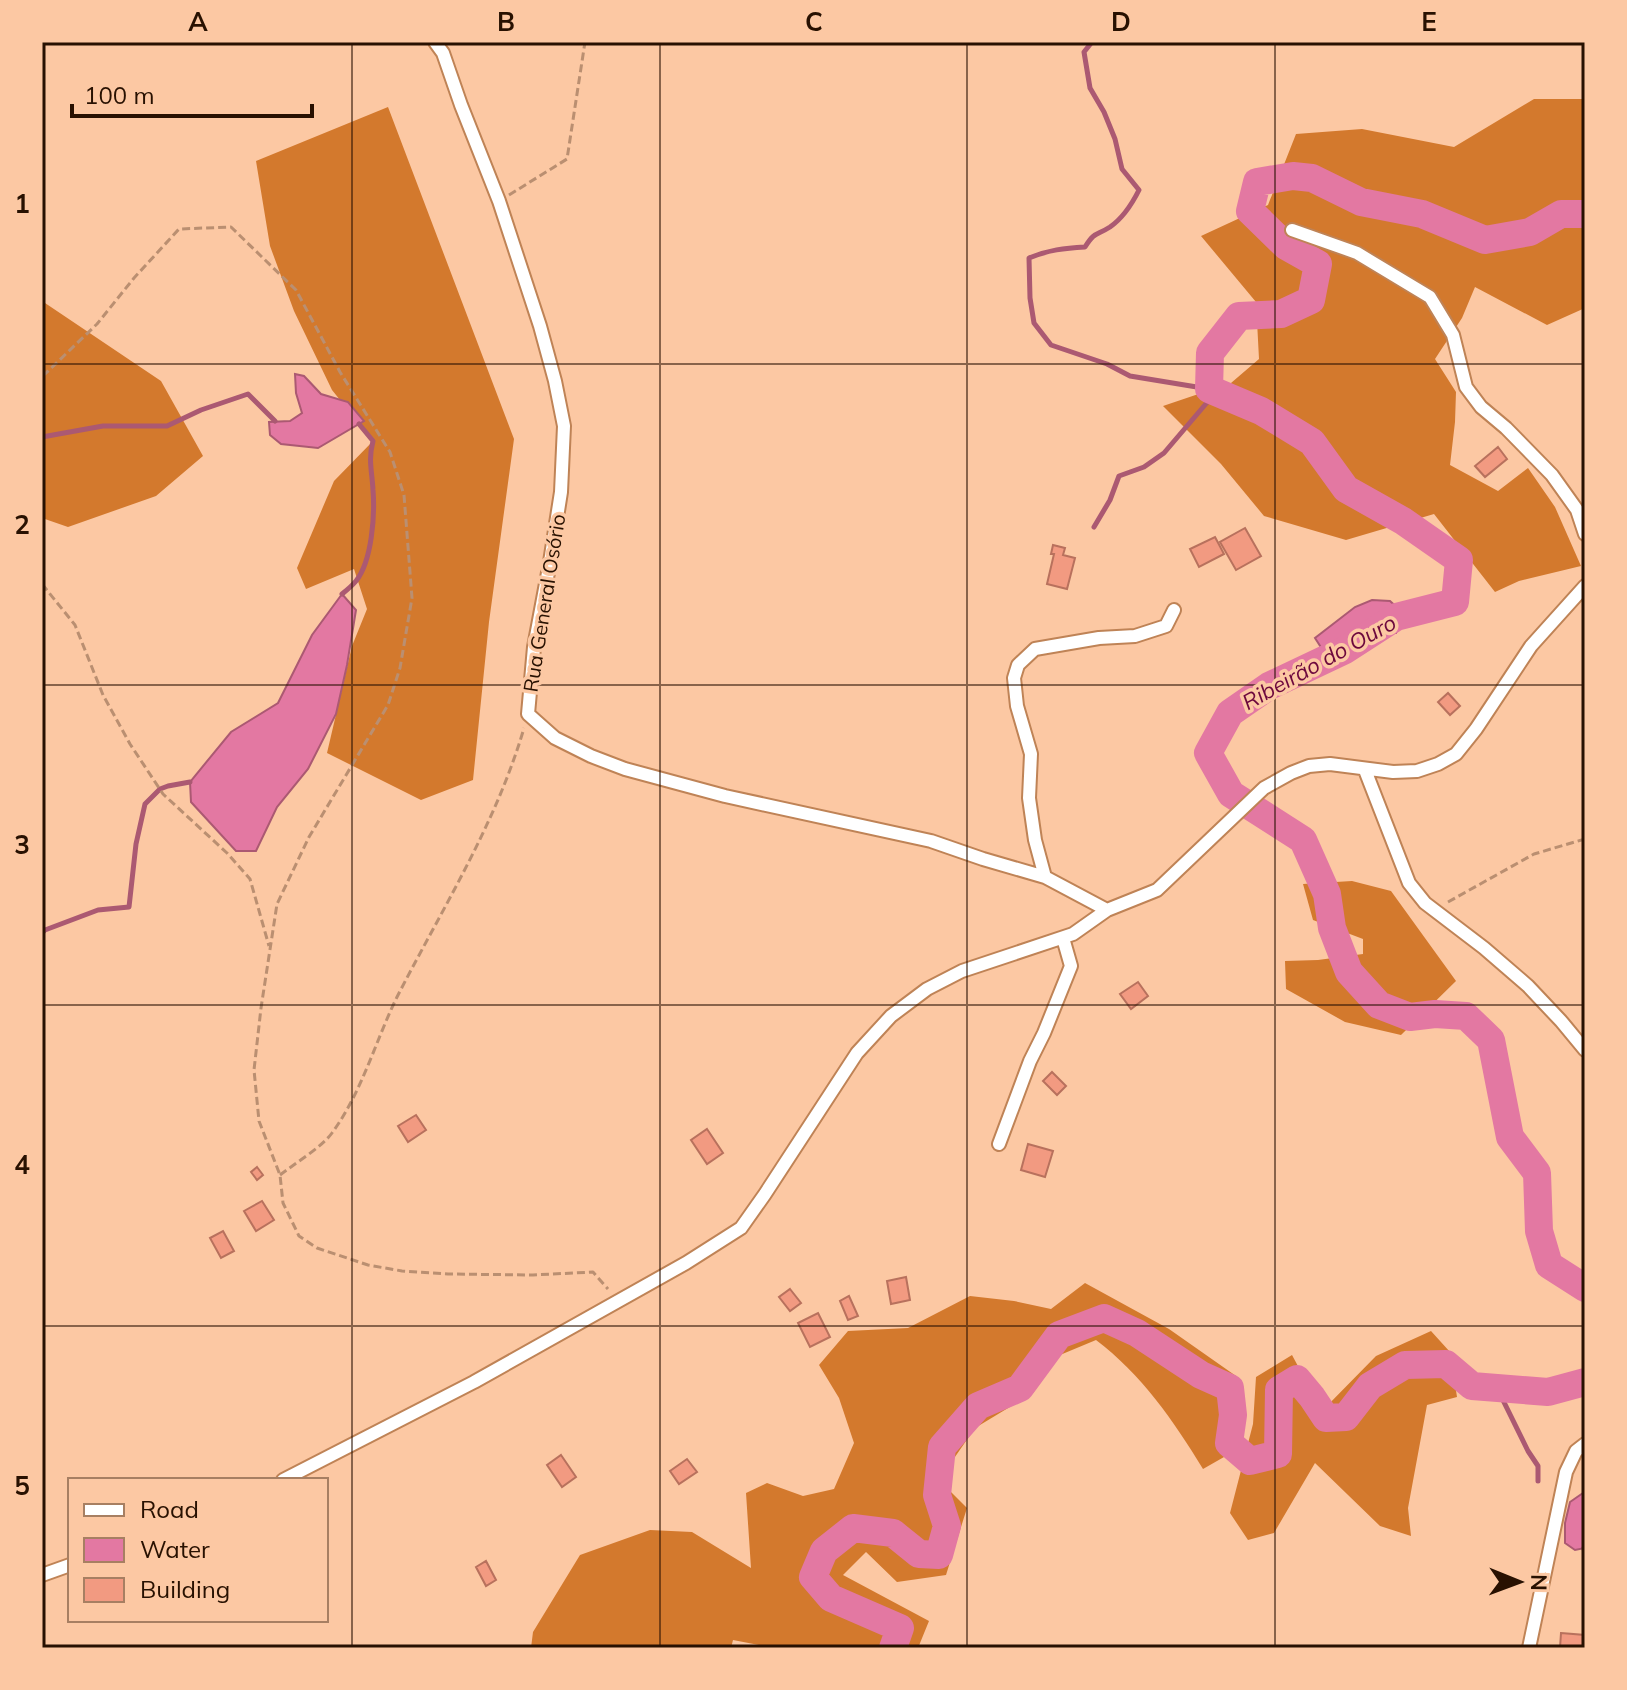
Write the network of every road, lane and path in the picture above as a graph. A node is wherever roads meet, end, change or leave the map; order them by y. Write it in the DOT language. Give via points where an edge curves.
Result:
graph roads {
  1 [pos="435,42"];
  2 [pos="585,42"];
  3 [pos="499,201"];
  4 [pos="1292,230"];
  5 [pos="42,375"];
  6 [pos="1585,534"];
  7 [pos="42,584"];
  8 [pos="1585,586"];
  9 [pos="1174,610"];
  10 [pos="528,714"];
  11 [pos="1365,770"];
  12 [pos="1585,839"];
  13 [pos="1045,877"];
  14 [pos="1107,910"];
  15 [pos="1434,910"];
  16 [pos="1063,938"];
  17 [pos="270,950"];
  18 [pos="1585,1050"];
  19 [pos="999,1144"];
  20 [pos="280,1175"];
  21 [pos="619,1301"];
  22 [pos="1585,1444"];
  23 [pos="287,1478"];
  24 [pos="68,1566"];
  25 [pos="42,1575"];
  26 [pos="1529,1648"];
  1 -- 3 [label="street, Rua General Osório"];
  2 -- 3 [label="path" via="567,159"];
  3 -- 10 [label="street, Rua General Osório" via="540,326 564,426 561,492"];
  4 -- 6 [label="street" via="1357,253 1430,297 1453,335 1466,387 1552,475 1577,510"];
  5 -- 17 [label="path" via="97,324 179,229 231,227 296,290 390,452 404,495 412,598 400,668 388,705 309,837 277,904"];
  7 -- 17 [label="path" via="75,625 103,695 160,789 250,879"];
  8 -- 11 [label="street" via="1531,646 1456,754 1417,771"];
  9 -- 13 [label="street" via="1166,626 1135,636 1035,649 1018,665 1017,706 1031,754 1029,798"];
  10 -- 13 [label="street, Rua General Osório" via="555,738 625,769 931,841"];
  10 -- 20 [label="path" via="492,812 396,999 362,1080 330,1136"];
  11 -- 14 [label="street" via="1330,764 1282,777 1157,890"];
  11 -- 15 [label="street" via="1409,883"];
  12 -- 15 [label="path" via="1534,854"];
  13 -- 14 [label="street, Rua General Osório"];
  14 -- 16 [label="street"];
  15 -- 18 [label="street" via="1528,986"];
  16 -- 19 [label="street" via="1071,966"];
  16 -- 21 [label="street" via="962,971 891,1016 857,1053 741,1228"];
  17 -- 20 [label="path" via="254,1070 259,1121"];
  20 -- 21 [label="path" via="283,1203 299,1236 317,1248 402,1271 593,1272"];
  21 -- 23 [label="street"];
  22 -- 26 [label="street" via="1566,1472"];
  24 -- 25 [label="street"];
}
